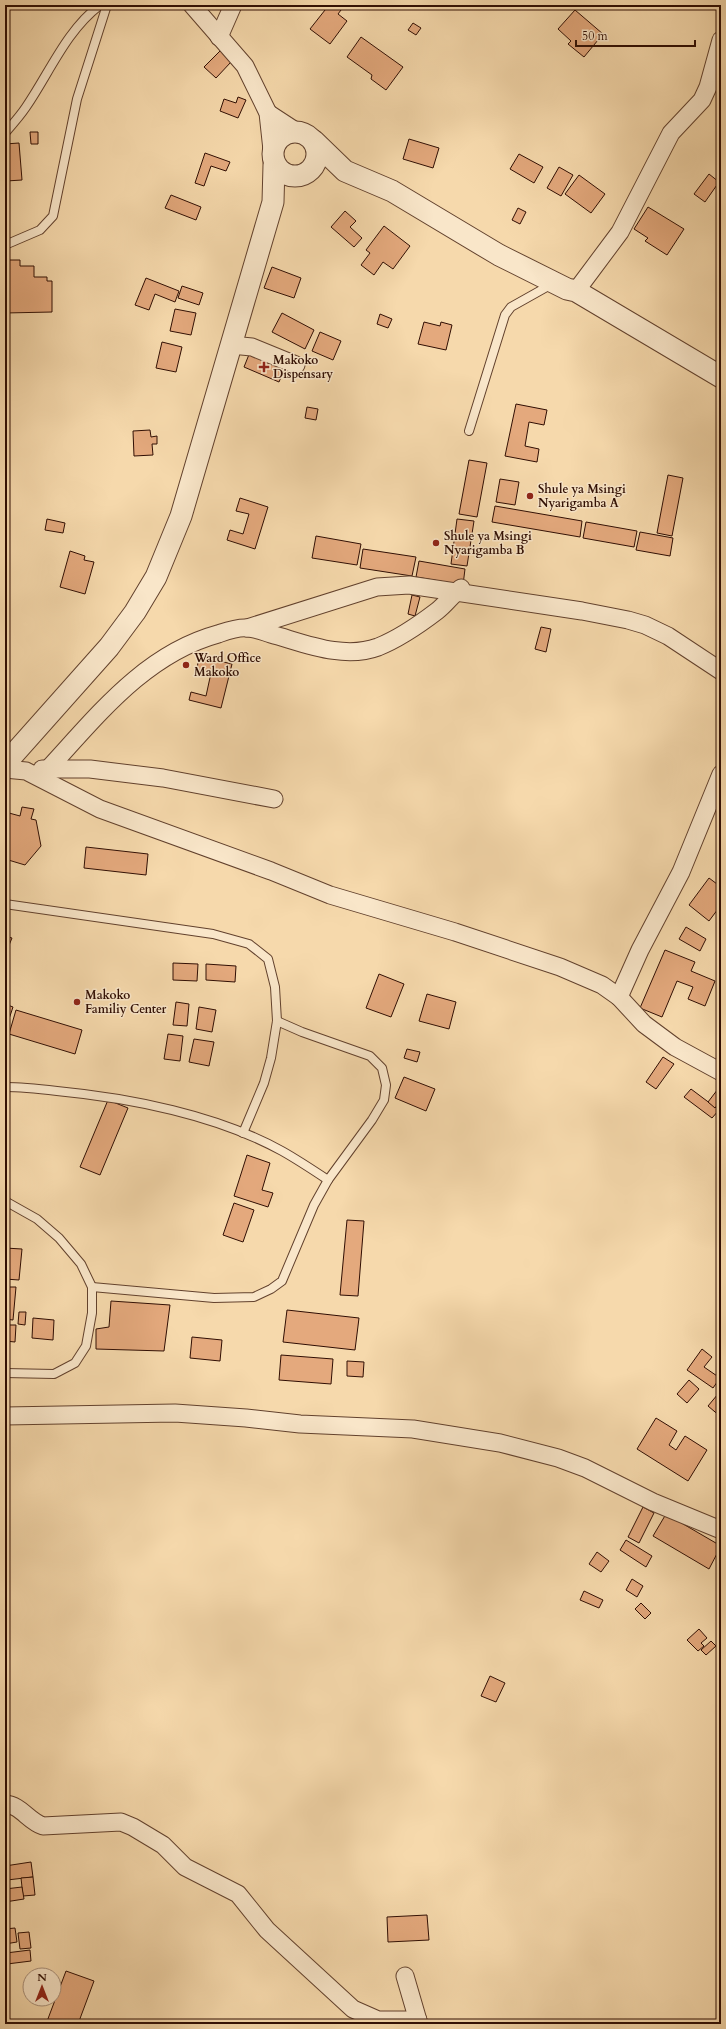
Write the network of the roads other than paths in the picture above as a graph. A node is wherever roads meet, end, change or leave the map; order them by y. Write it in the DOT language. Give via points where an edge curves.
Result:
graph roads {
  1 [pos="100,5"];
  2 [pos="107,5"];
  3 [pos="192,5"];
  4 [pos="233,5"];
  5 [pos="219,37"];
  6 [pos="721,40"];
  7 [pos="716,77"];
  8 [pos="268,113"];
  9 [pos="294,130"];
  10 [pos="5,133"];
  11 [pos="314,141"];
  12 [pos="273,157"];
  13 [pos="345,170"];
  14 [pos="304,173"];
  15 [pos="273,202"];
  16 [pos="5,245"];
  17 [pos="555,283"];
  18 [pos="576,291"];
  19 [pos="231,345"];
  20 [pos="296,365"];
  21 [pos="721,377"];
  22 [pos="469,431"];
  23 [pos="462,588"];
  24 [pos="247,628"];
  25 [pos="721,671"];
  26 [pos="5,764"];
  27 [pos="49,768"];
  28 [pos="5,769"];
  29 [pos="26,771"];
  30 [pos="721,774"];
  31 [pos="274,799"];
  32 [pos="5,904"];
  33 [pos="619,997"];
  34 [pos="277,1021"];
  35 [pos="721,1072"];
  36 [pos="5,1087"];
  37 [pos="243,1133"];
  38 [pos="328,1180"];
  39 [pos="5,1201"];
  40 [pos="92,1287"];
  41 [pos="5,1373"];
  42 [pos="5,1416"];
  43 [pos="721,1530"];
  44 [pos="5,1804"];
  45 [pos="405,1976"];
  46 [pos="418,2022"];
  1 -- 10 [label="lane" via="74,30 26,107"];
  2 -- 16 [label="lane" via="77,99 53,216 40,230"];
  3 -- 5 [label="street"];
  4 -- 5 [label="street"];
  5 -- 8 [label="street" via="245,66"];
  6 -- 7 [label="street"];
  7 -- 18 [label="street" via="698,106 671,133 620,232"];
  8 -- 9 [label="street"];
  8 -- 12 [label="street"];
  9 -- 11 [label="street" via="305,133"];
  9 -- 12 [label="street" via="279,136"];
  11 -- 13 [label="street"];
  11 -- 14 [label="street" via="317,156"];
  12 -- 14 [label="street" via="283,174"];
  12 -- 15 [label="street"];
  13 -- 14 [label="street"];
  13 -- 17 [label="street" via="392,191 499,256"];
  14 -- 15 [label="street"];
  15 -- 19 [label="street"];
  17 -- 18 [label="street"];
  17 -- 22 [label="lane" via="510,307 505,315"];
  18 -- 21 [label="street"];
  19 -- 20 [label="street" via="252,347"];
  19 -- 26 [label="street" via="181,516 156,577 135,612 109,647"];
  23 -- 24 [label="street" via="409,585 377,587"];
  23 -- 24 [label="street" via="439,610 408,630 377,647 358,651 337,651"];
  23 -- 25 [label="street" via="628,620 668,636"];
  24 -- 27 [label="street" via="200,639 145,672 123,688 96,715"];
  27 -- 29 [label="street"];
  27 -- 31 [label="street" via="90,769 163,778"];
  28 -- 29 [label="street"];
  29 -- 33 [label="street" via="100,808 330,895 560,966 602,985"];
  30 -- 33 [label="street" via="682,872 640,950"];
  32 -- 34 [label="lane" via="213,934 249,944 268,959 275,987"];
  33 -- 35 [label="street" via="644,1024 675,1047"];
  34 -- 37 [label="lane" via="264,1083"];
  34 -- 38 [label="lane" via="370,1056 382,1068 386,1085 384,1100"];
  36 -- 37 [label="lane" via="92,1094 162,1108"];
  37 -- 38 [label="lane" via="281,1150"];
  38 -- 40 [label="lane" via="282,1281 254,1297 214,1298"];
  39 -- 40 [label="lane" via="37,1219 59,1238 81,1264"];
  40 -- 41 [label="lane" via="92,1313 86,1346 75,1363 54,1374"];
  42 -- 43 [label="street" via="175,1413 300,1424 413,1429 500,1443 558,1458"];
  44 -- 46 [label="street" via="13,1804 34,1823 43,1826 121,1822 133,1827 163,1845 185,1867 238,1894 267,1930 353,2009 378,2020"];
  45 -- 46 [label="street"];
}
